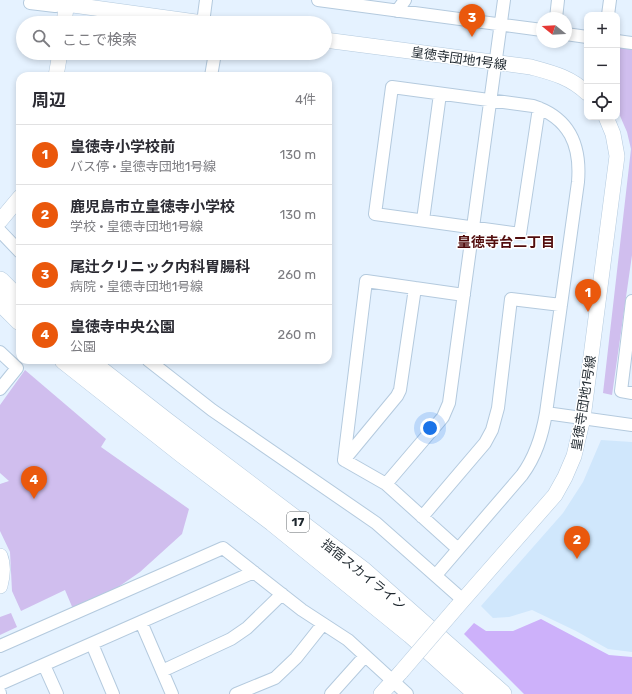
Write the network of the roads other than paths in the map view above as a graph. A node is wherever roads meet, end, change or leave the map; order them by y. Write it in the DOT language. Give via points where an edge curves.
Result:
graph roads {
  1 [pos="206,0"];
  2 [pos="318,0"];
  3 [pos="406,0"];
  4 [pos="504,0"];
  5 [pos="558,0"];
  6 [pos="610,0"];
  7 [pos="66,2"];
  8 [pos="348,2"];
  9 [pos="30,3"];
  10 [pos="397,11"];
  11 [pos="557,12"];
  12 [pos="608,12"];
  13 [pos="65,16"];
  14 [pos="157,16"];
  15 [pos="204,16"];
  16 [pos="500,25"];
  17 [pos="536,29"];
  18 [pos="572,35"];
  19 [pos="584,37"];
  20 [pos="332,41"];
  21 [pos="620,41"];
  22 [pos="632,43"];
  23 [pos="59,60"];
  24 [pos="214,60"];
  25 [pos="495,63"];
  26 [pos="57,72"];
  27 [pos="212,72"];
  28 [pos="584,90"];
  29 [pos="440,94"];
  30 [pos="490,100"];
  31 [pos="539,108"];
  32 [pos="607,120"];
  33 [pos="16,202"];
  34 [pos="423,220"];
  35 [pos="0,221"];
  36 [pos="473,227"];
  37 [pos="0,231"];
  38 [pos="16,248"];
  39 [pos="0,282"];
  40 [pos="415,288"];
  41 [pos="464,295"];
  42 [pos="16,297"];
  43 [pos="0,301"];
  44 [pos="632,301"];
  45 [pos="561,305"];
  46 [pos="16,317"];
  47 [pos="0,352"];
  48 [pos="69,364"];
  49 [pos="92,364"];
  50 [pos="153,364"];
  51 [pos="0,389"];
  52 [pos="632,393"];
  53 [pos="546,413"];
  54 [pos="583,418"];
  55 [pos="632,425"];
  56 [pos="344,460"];
  57 [pos="386,484"];
  58 [pos="422,517"];
  59 [pos="458,549"];
  60 [pos="0,556"];
  61 [pos="254,572"];
  62 [pos="436,575"];
  63 [pos="0,586"];
  64 [pos="282,594"];
  65 [pos="460,604"];
  66 [pos="141,622"];
  67 [pos="322,624"];
  68 [pos="92,644"];
  69 [pos="0,646"];
  70 [pos="365,656"];
  71 [pos="44,665"];
  72 [pos="162,671"];
  73 [pos="397,676"];
  74 [pos="0,684"];
  75 [pos="57,694"];
  76 [pos="113,694"];
  77 [pos="172,694"];
  78 [pos="236,694"];
  79 [pos="331,694"];
  80 [pos="381,694"];
  81 [pos="407,694"];
  82 [pos="478,694"];
  83 [pos="502,694"];
  1 -- 15 [label="street"];
  2 -- 8 [label="street"];
  3 -- 10 [label="street"];
  4 -- 16 [label="street"];
  5 -- 11 [label="street"];
  6 -- 12 [label="street"];
  7 -- 9 [label="street" via="55,6"];
  7 -- 13 [label="street"];
  7 -- 14 [label="street"];
  8 -- 10 [label="street"];
  10 -- 16 [label="street"];
  16 -- 17 [label="street"];
  16 -- 25 [label="street"];
  18 -- 19 [label="street"];
  20 -- 25 [label="street, 皇徳寺団地1号線"];
  21 -- 22 [label="street"];
  23 -- 26 [label="street"];
  24 -- 27 [label="street"];
  25 -- 28 [label="street, 皇徳寺団地1号線" via="530,67 556,74"];
  25 -- 30 [label="street"];
  29 -- 30 [label="street"];
  29 -- 34 [label="street"];
  29 -- 34 [label="street" via="392,87 390,95 375,214"];
  30 -- 31 [label="street"];
  30 -- 36 [label="street"];
  31 -- 36 [label="street" via="520,234"];
  31 -- 45 [label="street" via="553,116 568,130 578,159 578,182"];
  32 -- 54 [label="street, 皇徳寺団地1号線" via="617,156"];
  33 -- 35 [label="street"];
  34 -- 36 [label="street"];
  36 -- 41 [label="street"];
  37 -- 38 [label="street"];
  39 -- 42 [label="main road"];
  40 -- 41 [label="street"];
  40 -- 56 [label="street" via="400,390"];
  40 -- 56 [label="street" via="366,281"];
  41 -- 57 [label="street" via="447,410"];
  43 -- 46 [label="main road"];
  44 -- 52 [label="street" via="620,391"];
  45 -- 53 [label="street"];
  45 -- 58 [label="street" via="511,299 498,408 492,430 485,443"];
  47 -- 51 [label="street" via="17,368"];
  48 -- 82 [label="main road, 指宿スカイライン / 17" via="279,527 411,634"];
  49 -- 83 [label="main road, 指宿スカイライン / 17" via="363,571"];
  50 -- 62 [label="street" via="212,410 376,523"];
  53 -- 54 [label="street"];
  53 -- 59 [label="street" via="541,439 531,463"];
  54 -- 55 [label="street"];
  54 -- 65 [label="street, 皇徳寺団地1号線" via="574,456 566,477 555,495"];
  56 -- 57 [label="street"];
  57 -- 58 [label="street"];
  58 -- 59 [label="street"];
  59 -- 62 [label="street"];
  60 -- 63 [label="street" via="3,577"];
  61 -- 64 [label="street"];
  61 -- 66 [label="street"];
  61 -- 69 [label="street" via="224,548"];
  62 -- 65 [label="street"];
  64 -- 67 [label="street"];
  64 -- 72 [label="street" via="231,640"];
  65 -- 73 [label="street, 皇徳寺団地1号線, bridge"];
  66 -- 68 [label="street"];
  66 -- 72 [label="street"];
  67 -- 70 [label="street" via="348,640"];
  67 -- 78 [label="street" via="296,658 275,678"];
  68 -- 71 [label="street"];
  68 -- 76 [label="street"];
  70 -- 73 [label="street"];
  70 -- 79 [label="street"];
  71 -- 74 [label="street"];
  71 -- 75 [label="street"];
  72 -- 77 [label="street"];
  73 -- 80 [label="street, 皇徳寺団地1号線"];
  73 -- 81 [label="street"];
}
